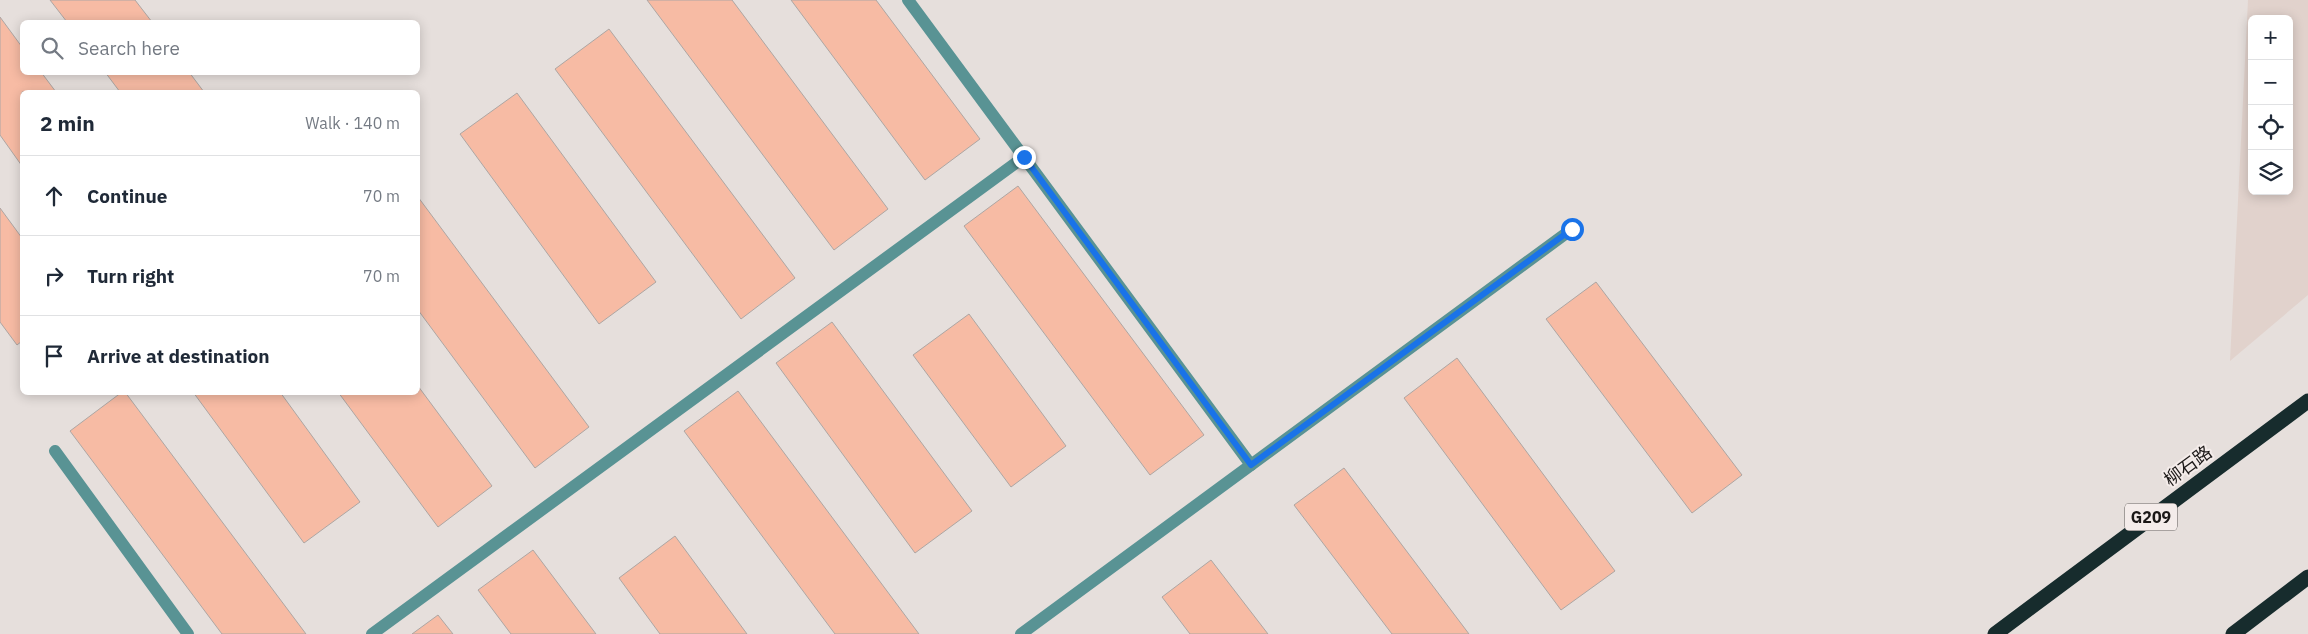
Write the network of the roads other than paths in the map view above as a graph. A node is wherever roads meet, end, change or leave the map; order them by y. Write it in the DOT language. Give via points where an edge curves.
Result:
graph roads {
  1 [pos="908,0"];
  2 [pos="1024,157"];
  3 [pos="1572,229"];
  4 [pos="2308,401"];
  5 [pos="55,451"];
  6 [pos="1251,465"];
  7 [pos="2308,577"];
  8 [pos="188,634"];
  9 [pos="372,634"];
  10 [pos="1021,634"];
  11 [pos="1995,634"];
  12 [pos="2233,634"];
  1 -- 2 [label="street"];
  2 -- 6 [label="street"];
  2 -- 9 [label="street"];
  3 -- 6 [label="street"];
  4 -- 11 [label="highway, 柳石路 / G209"];
  5 -- 8 [label="street"];
  6 -- 10 [label="street"];
  7 -- 12 [label="highway"];
}
